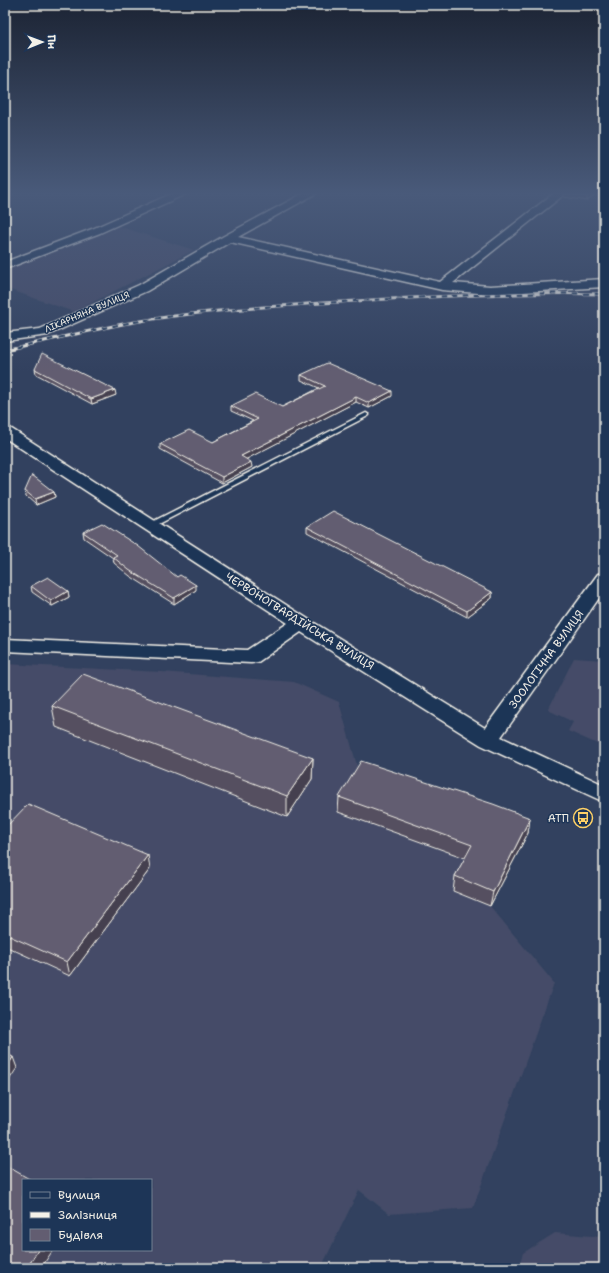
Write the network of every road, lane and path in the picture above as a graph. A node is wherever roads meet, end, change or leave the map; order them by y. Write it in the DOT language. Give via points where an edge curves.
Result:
graph roads {
  1 [pos="40,252"];
  2 [pos="204,252"];
  3 [pos="292,252"];
  4 [pos="485,252"];
  5 [pos="5,266"];
  6 [pos="604,283"];
  7 [pos="442,286"];
  8 [pos="5,337"];
  9 [pos="366,415"];
  10 [pos="5,431"];
  11 [pos="150,525"];
  12 [pos="604,578"];
  13 [pos="301,623"];
  14 [pos="5,645"];
  15 [pos="488,740"];
  16 [pos="604,794"];
  1 -- 5 [label="street"];
  2 -- 8 [label="street, ЛІКАРНЯНА ВУЛИЦЯ" via="143,288 43,332"];
  3 -- 7 [label="street"];
  4 -- 7 [label="street"];
  6 -- 7 [label="street" via="490,290"];
  9 -- 11 [label="lane"];
  10 -- 11 [label="street, ЧЕРВОНОГВАРДІЙСЬКА ВУЛИЦЯ"];
  11 -- 13 [label="street, ЧЕРВОНОГВАРДІЙСЬКА ВУЛИЦЯ"];
  12 -- 15 [label="street, ЗООЛОГІЧНА ВУЛИЦЯ"];
  13 -- 14 [label="street" via="251,657"];
  13 -- 15 [label="street, ЧЕРВОНОГВАРДІЙСЬКА ВУЛИЦЯ"];
  15 -- 16 [label="street, ЧЕРВОНОГВАРДІЙСЬКА ВУЛИЦЯ"];
}
